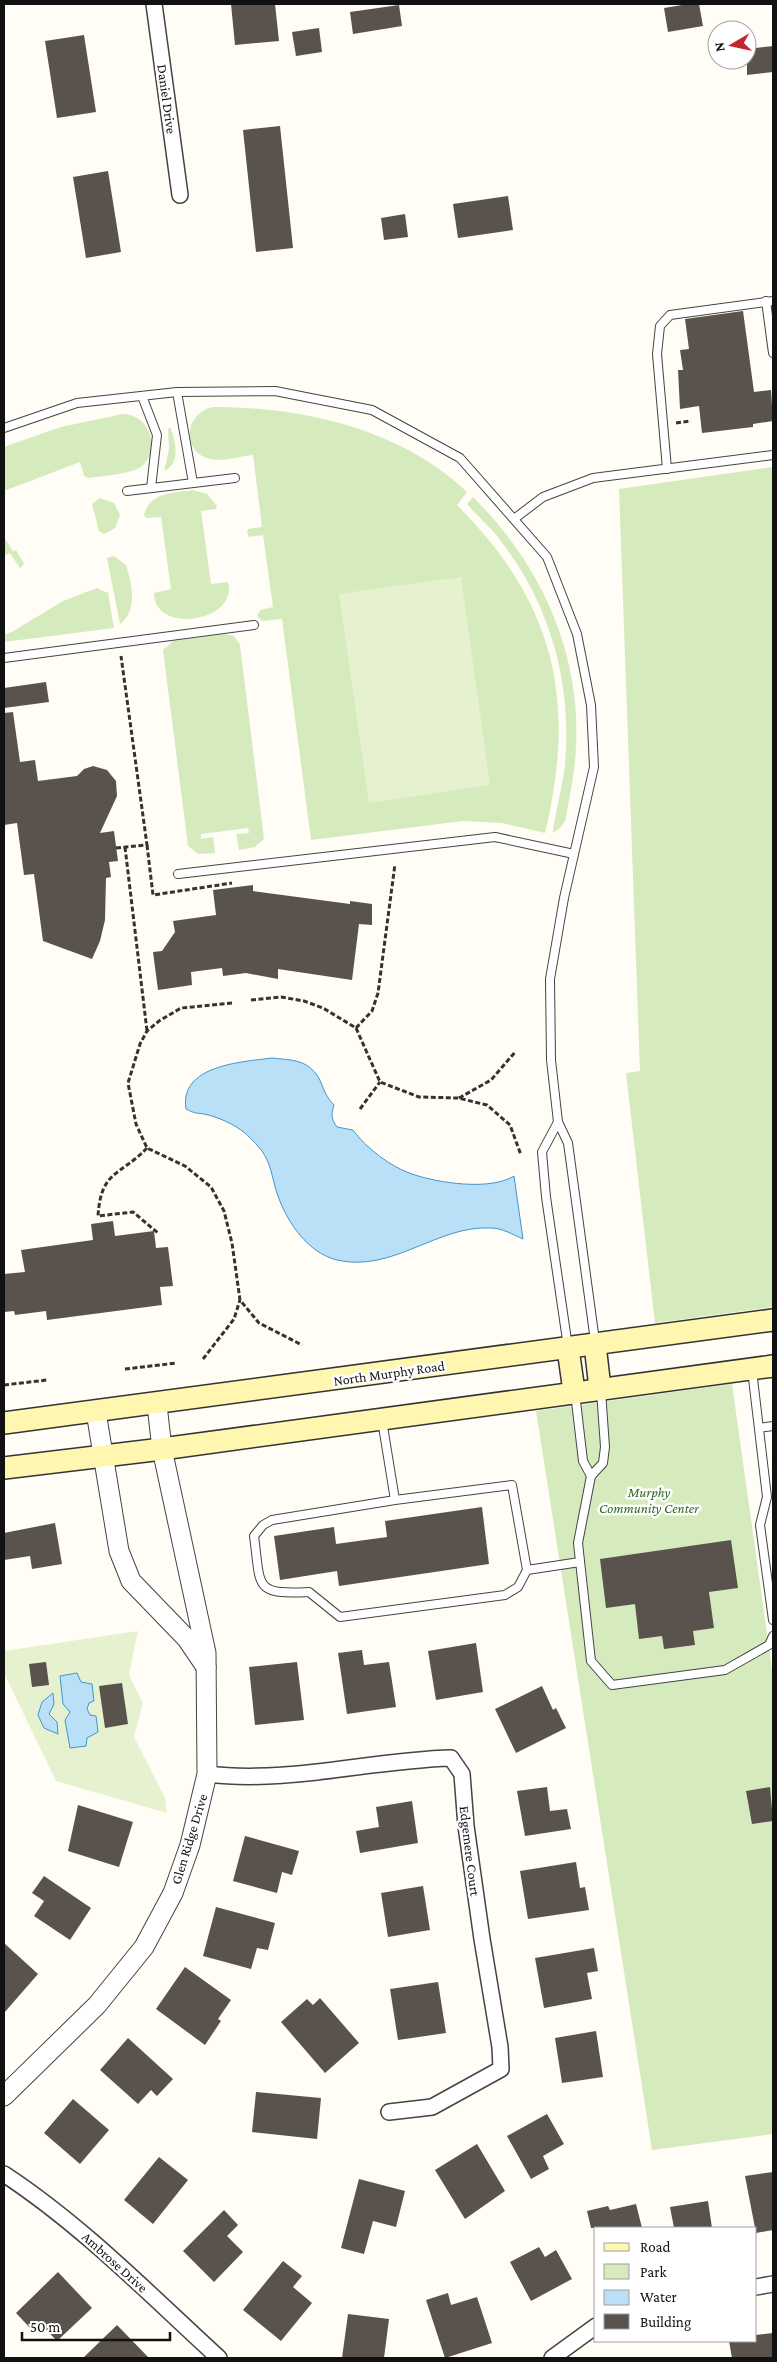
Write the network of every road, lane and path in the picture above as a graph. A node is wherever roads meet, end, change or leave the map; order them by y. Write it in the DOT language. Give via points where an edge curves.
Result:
graph roads {
  1 [pos="154,4"];
  2 [pos="180,195"];
  3 [pos="770,301"];
  4 [pos="773,352"];
  5 [pos="177,392"];
  6 [pos="142,396"];
  7 [pos="691,421"];
  8 [pos="676,423"];
  9 [pos="4,428"];
  10 [pos="773,455"];
  11 [pos="668,469"];
  12 [pos="235,478"];
  13 [pos="193,483"];
  14 [pos="151,488"];
  15 [pos="127,491"];
  16 [pos="514,519"];
  17 [pos="254,625"];
  18 [pos="120,650"];
  19 [pos="4,658"];
  20 [pos="125,847"];
  21 [pos="116,848"];
  22 [pos="574,854"];
  23 [pos="386,865"];
  24 [pos="178,874"];
  25 [pos="251,1000"];
  26 [pos="232,1003"];
  27 [pos="356,1028"];
  28 [pos="147,1031"];
  29 [pos="516,1052"];
  30 [pos="380,1082"];
  31 [pos="458,1098"];
  32 [pos="360,1109"];
  33 [pos="558,1122"];
  34 [pos="147,1148"];
  35 [pos="521,1155"];
  36 [pos="158,1233"];
  37 [pos="240,1300"];
  38 [pos="773,1320"];
  39 [pos="302,1345"];
  40 [pos="595,1345"];
  41 [pos="568,1349"];
  42 [pos="203,1359"];
  43 [pos="177,1363"];
  44 [pos="773,1366"];
  45 [pos="752,1368"];
  46 [pos="125,1369"];
  47 [pos="47,1380"];
  48 [pos="4,1385"];
  49 [pos="600,1388"];
  50 [pos="574,1392"];
  51 [pos="156,1405"];
  52 [pos="96,1412"];
  53 [pos="382,1418"];
  54 [pos="4,1424"];
  55 [pos="773,1426"];
  56 [pos="759,1428"];
  57 [pos="162,1449"];
  58 [pos="102,1457"];
  59 [pos="4,1468"];
  60 [pos="591,1476"];
  61 [pos="395,1500"];
  62 [pos="580,1562"];
  63 [pos="527,1570"];
  64 [pos="773,1620"];
  65 [pos="773,1636"];
  66 [pos="771,1645"];
  67 [pos="208,1670"];
  68 [pos="208,1774"];
  69 [pos="4,2096"];
  70 [pos="389,2112"];
  71 [pos="4,2174"];
  72 [pos="773,2284"];
  73 [pos="757,2287"];
  74 [pos="594,2327"];
  75 [pos="219,2358"];
  76 [pos="552,2358"];
  1 -- 2 [label="street, Daniel Drive"];
  3 -- 4 [label="lane"];
  3 -- 11 [label="lane" via="670,315 660,326 658,354"];
  5 -- 6 [label="lane"];
  5 -- 13 [label="lane"];
  5 -- 16 [label="lane" via="275,391 372,410 460,458"];
  6 -- 9 [label="lane" via="77,403"];
  6 -- 14 [label="lane" via="157,435"];
  7 -- 8 [label="path"];
  10 -- 11 [label="lane"];
  11 -- 16 [label="lane" via="593,478 543,497"];
  12 -- 13 [label="lane"];
  13 -- 14 [label="lane"];
  14 -- 15 [label="lane"];
  16 -- 22 [label="lane" via="547,557 577,634 592,705 594,767"];
  17 -- 19 [label="lane"];
  18 -- 20 [label="path" via="147,845"];
  20 -- 21 [label="path"];
  20 -- 28 [label="path"];
  22 -- 24 [label="lane" via="495,836"];
  22 -- 33 [label="lane" via="550,979 551,1060"];
  23 -- 27 [label="path" via="396,863 378,992 372,1011"];
  25 -- 27 [label="path" via="281,997 304,1001 323,1008"];
  26 -- 28 [label="path" via="180,1008"];
  27 -- 30 [label="path"];
  28 -- 34 [label="path" via="128,1083 136,1124"];
  29 -- 31 [label="path" via="491,1080"];
  30 -- 31 [label="path" via="419,1097"];
  30 -- 32 [label="path"];
  31 -- 35 [label="path" via="487,1104 499,1114 510,1125"];
  33 -- 40 [label="lane" via="568,1143"];
  33 -- 41 [label="lane" via="542,1152"];
  34 -- 36 [label="path" via="136,1160 112,1174 100,1195 98,1216 133,1212"];
  34 -- 37 [label="path" via="185,1166 212,1187 224,1211 232,1243"];
  37 -- 39 [label="path" via="260,1323"];
  37 -- 42 [label="path" via="234,1319"];
  38 -- 40 [label="main road, North Murphy Road"];
  40 -- 41 [label="main road, North Murphy Road"];
  40 -- 49 [label="main road"];
  41 -- 50 [label="main road"];
  41 -- 51 [label="main road, North Murphy Road"];
  43 -- 46 [label="path"];
  44 -- 45 [label="main road"];
  45 -- 49 [label="main road"];
  45 -- 56 [label="lane"];
  47 -- 48 [label="path"];
  49 -- 50 [label="main road"];
  49 -- 60 [label="lane" via="605,1447 603,1463"];
  50 -- 53 [label="main road"];
  50 -- 60 [label="lane" via="583,1461"];
  51 -- 52 [label="main road, North Murphy Road"];
  51 -- 57 [label="street, Glen Ridge Drive"];
  52 -- 54 [label="main road, North Murphy Road"];
  52 -- 58 [label="street"];
  53 -- 57 [label="main road"];
  53 -- 61 [label="lane"];
  55 -- 56 [label="lane"];
  56 -- 64 [label="lane" via="767,1497 760,1525"];
  57 -- 58 [label="main road"];
  57 -- 67 [label="street, Glen Ridge Drive"];
  58 -- 59 [label="main road"];
  58 -- 67 [label="street" via="119,1552 131,1581 188,1639"];
  60 -- 62 [label="lane" via="578,1543"];
  61 -- 63 [label="lane" via="512,1485"];
  61 -- 63 [label="lane" via="272,1520 263,1525 254,1536 260,1579 267,1590 279,1594 309,1592 340,1617 505,1595 518,1587"];
  62 -- 63 [label="lane"];
  62 -- 66 [label="lane" via="591,1661 612,1685 725,1670"];
  65 -- 66 [label="lane"];
  67 -- 68 [label="street, Glen Ridge Drive"];
  68 -- 69 [label="street, Glen Ridge Drive" via="190,1845 173,1893 144,1947 97,2005"];
  68 -- 70 [label="street, Edgemere Court" via="279,1777 426,1758 451,1758 462,1774 501,2069 432,2107"];
  71 -- 75 [label="street, Ambrose Drive" via="78,2229"];
  72 -- 73 [label="street"];
  74 -- 76 [label="street"];
}
